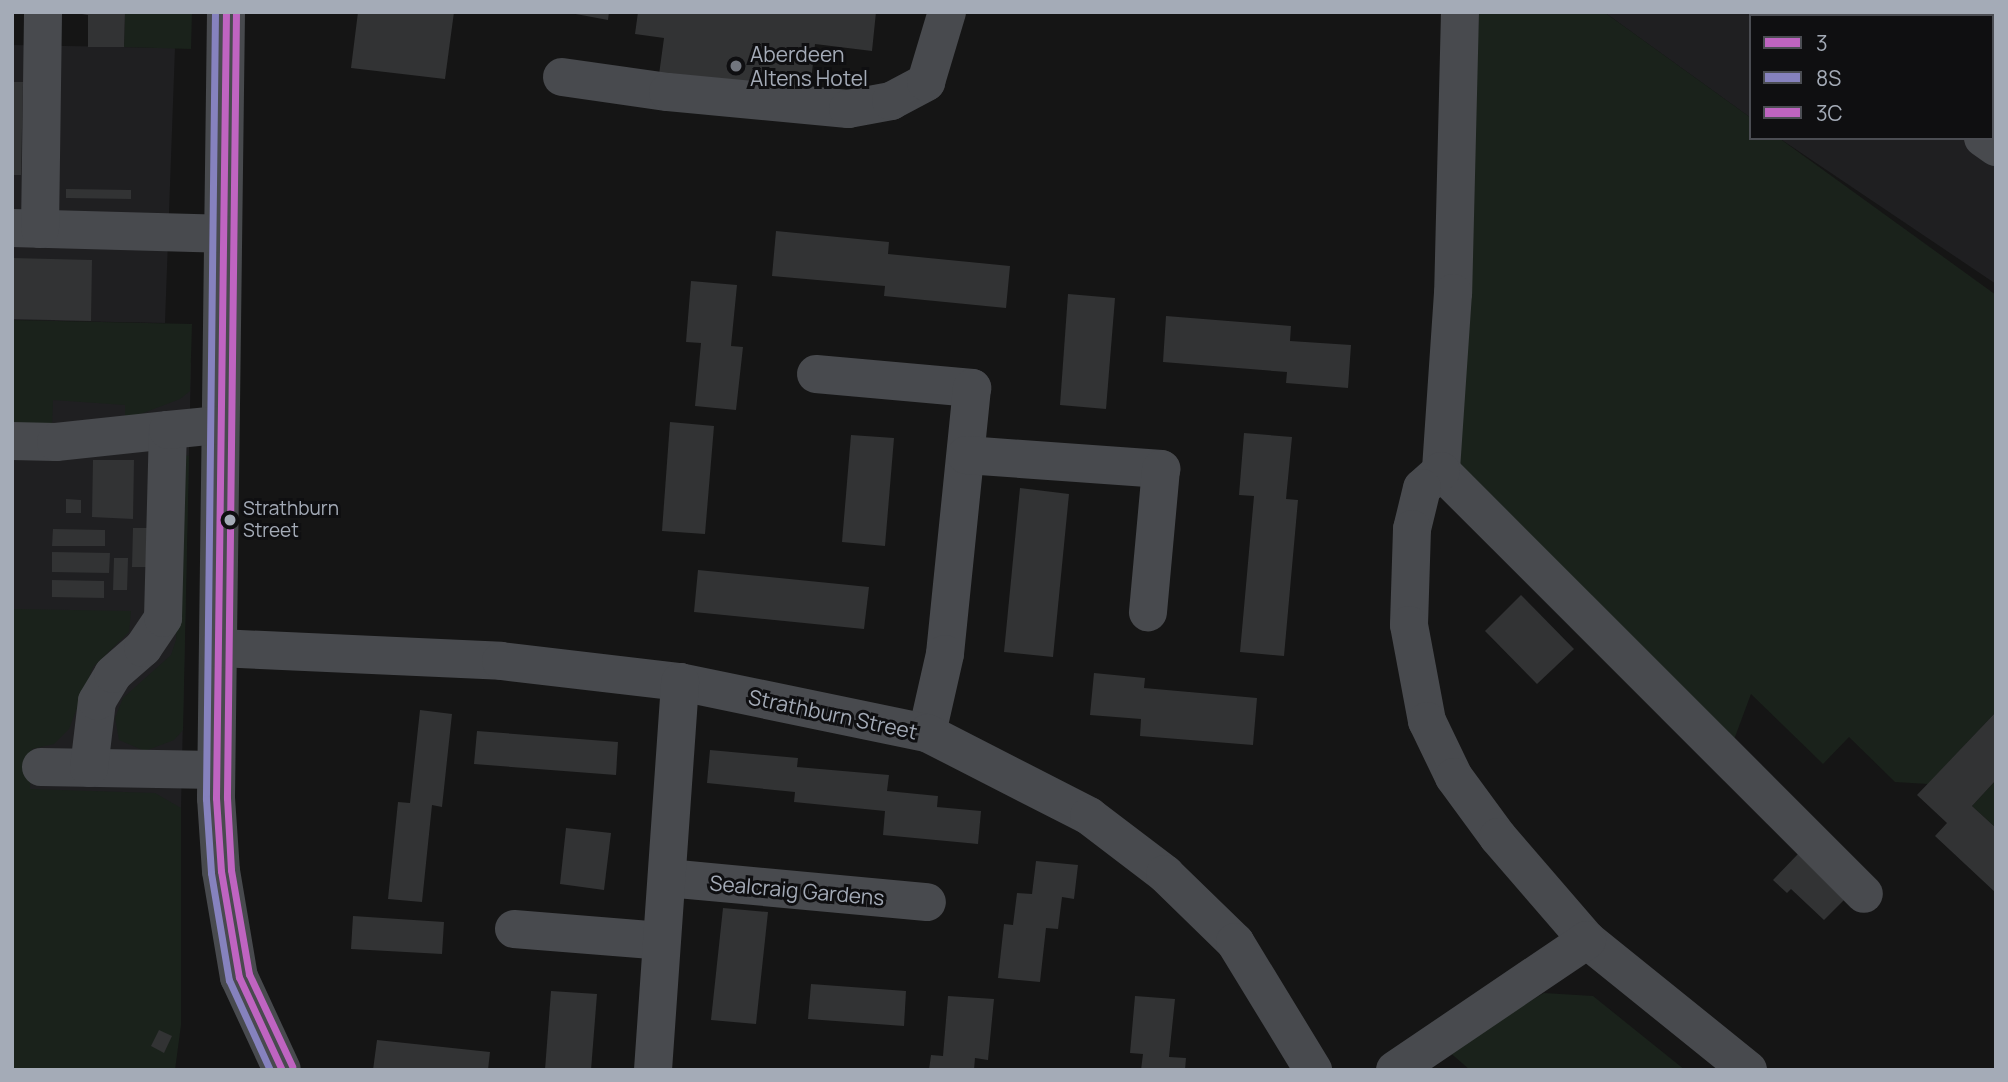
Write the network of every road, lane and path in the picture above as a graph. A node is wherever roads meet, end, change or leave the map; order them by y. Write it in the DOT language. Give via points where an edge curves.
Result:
graph roads {
  1 [pos="43,12"];
  2 [pos="226,12"];
  3 [pos="947,12"];
  4 [pos="1460,12"];
  5 [pos="562,76"];
  6 [pos="26,228"];
  7 [pos="221,234"];
  8 [pos="816,374"];
  9 [pos="217,425"];
  10 [pos="168,430"];
  11 [pos="12,441"];
  12 [pos="966,455"];
  13 [pos="1441,471"];
  14 [pos="1148,612"];
  15 [pos="218,648"];
  16 [pos="681,682"];
  17 [pos="927,733"];
  18 [pos="41,767"];
  19 [pos="89,768"];
  20 [pos="216,770"];
  21 [pos="667,878"];
  22 [pos="1864,894"];
  23 [pos="927,902"];
  24 [pos="514,929"];
  25 [pos="1587,940"];
  26 [pos="662,941"];
  27 [pos="282,1070"];
  28 [pos="653,1070"];
  29 [pos="1313,1070"];
  30 [pos="1395,1070"];
  31 [pos="1748,1070"];
  1 -- 6 [label="street"];
  2 -- 7 [label="street"];
  3 -- 5 [label="street" via="926,82 891,101 859,107 764,102"];
  4 -- 13 [label="street" via="1453,293"];
  6 -- 7 [label="street"];
  7 -- 9 [label="street"];
  8 -- 12 [label="street" via="972,388"];
  9 -- 10 [label="street"];
  9 -- 15 [label="street"];
  10 -- 11 [label="street" via="56,442"];
  10 -- 19 [label="street" via="163,618 144,648 113,674 100,693 91,726"];
  12 -- 14 [label="street" via="1161,469"];
  12 -- 17 [label="street" via="945,654"];
  13 -- 22 [label="street"];
  13 -- 25 [label="street" via="1422,488 1412,530 1409,625 1427,721 1454,777 1498,837"];
  15 -- 16 [label="street, Strathburn Street" via="501,661"];
  15 -- 20 [label="street"];
  16 -- 17 [label="street, Strathburn Street"];
  16 -- 21 [label="street"];
  17 -- 29 [label="street, Strathburn Street" via="1088,816 1165,874 1235,942"];
  18 -- 19 [label="street"];
  19 -- 20 [label="street"];
  20 -- 27 [label="street" via="230,937 253,1014"];
  21 -- 23 [label="street, Sealcraig Gardens"];
  21 -- 26 [label="street"];
  24 -- 26 [label="street"];
  25 -- 30 [label="street"];
  25 -- 31 [label="street"];
  26 -- 28 [label="street"];
}
